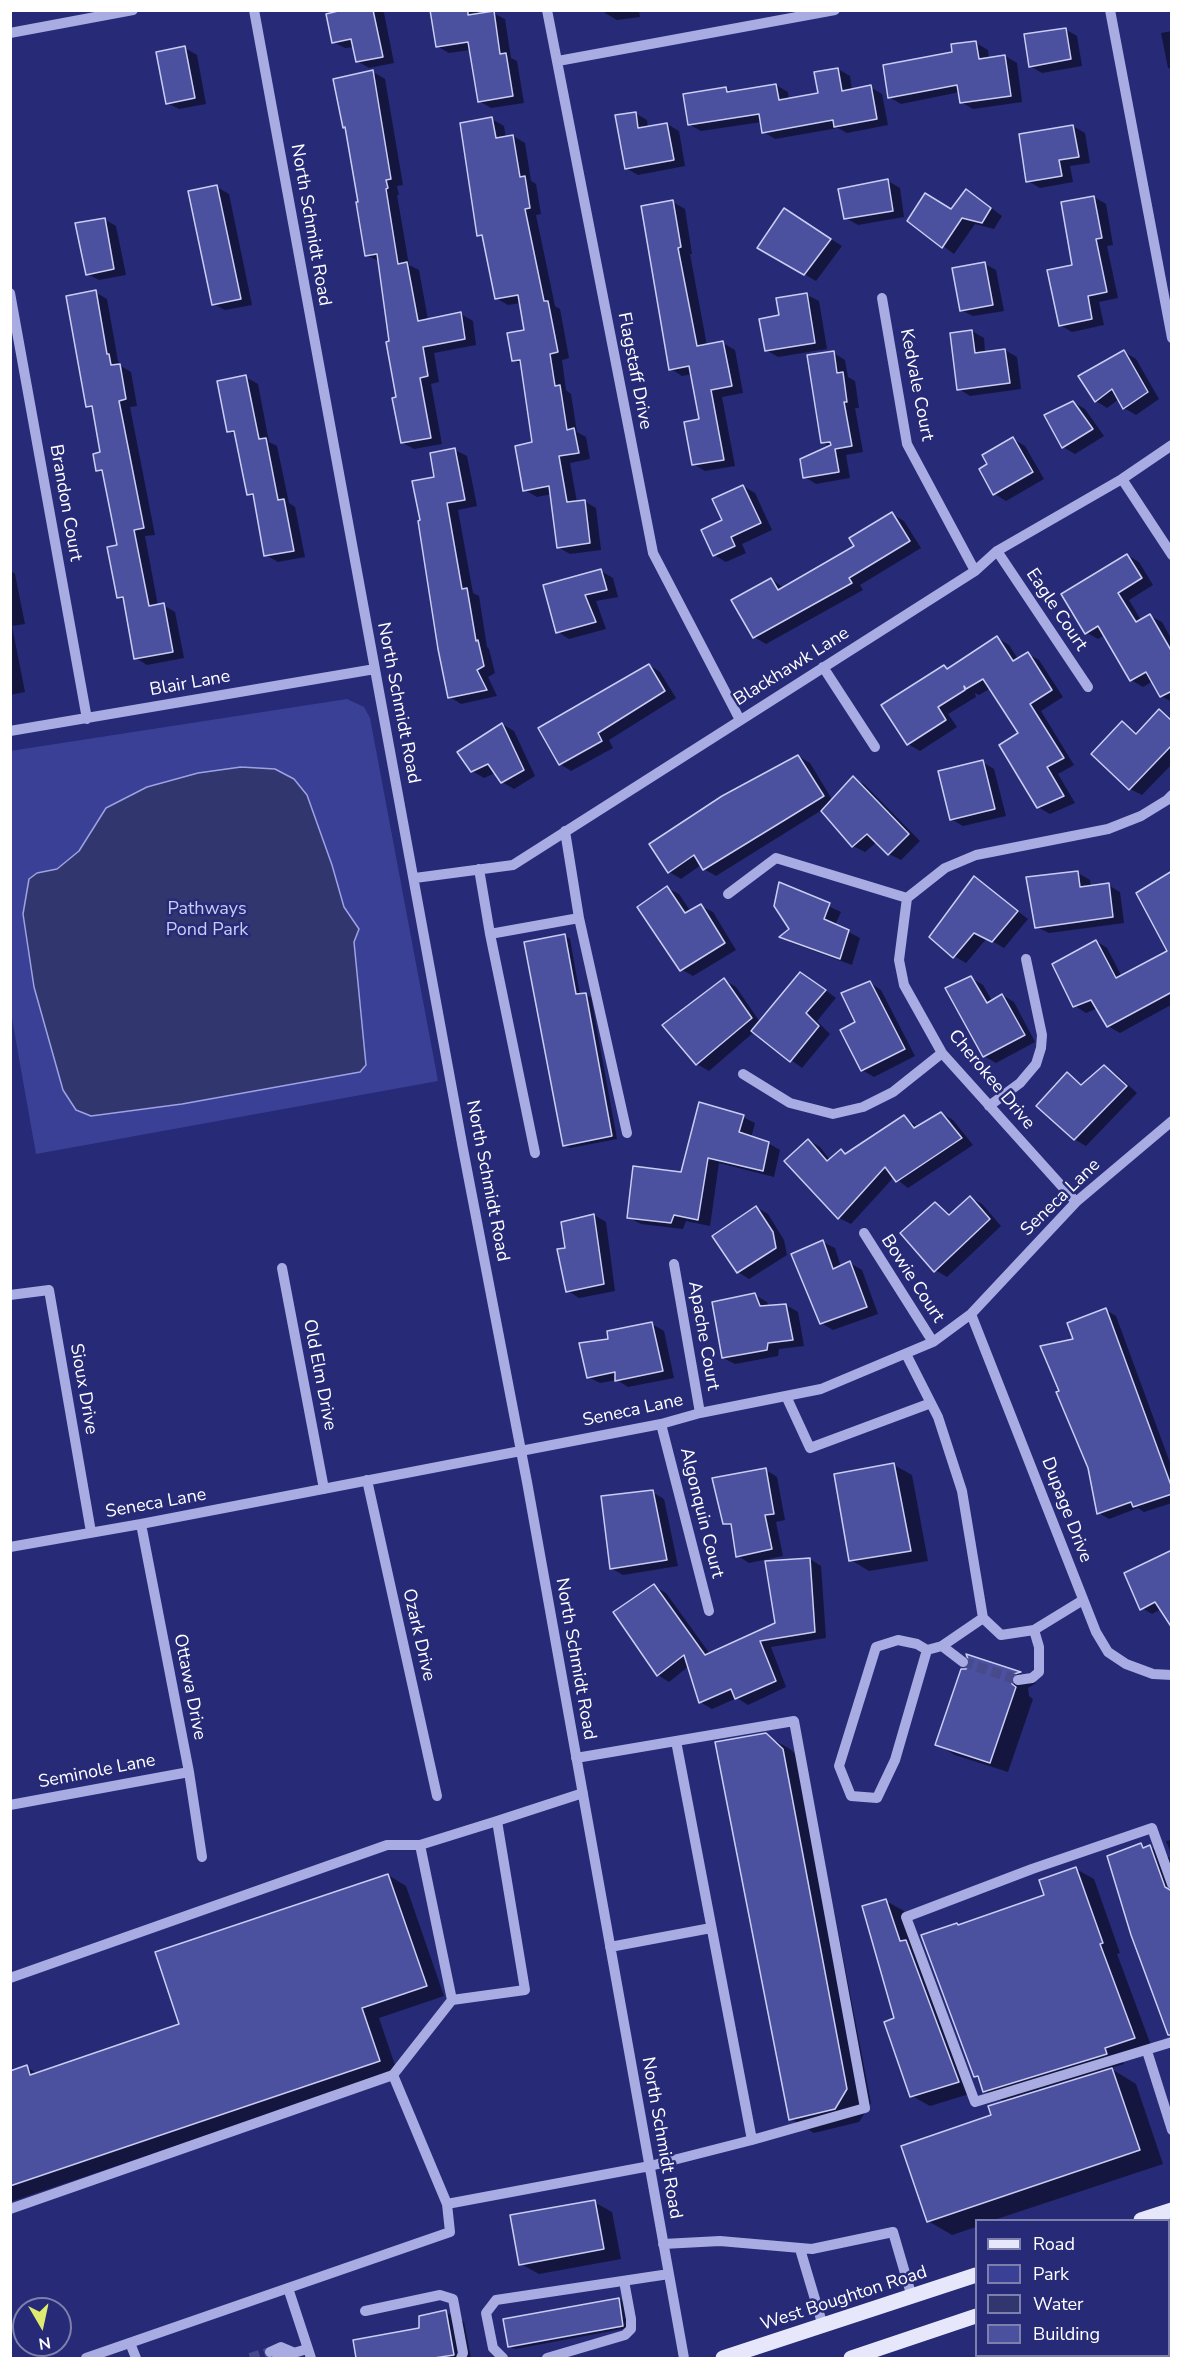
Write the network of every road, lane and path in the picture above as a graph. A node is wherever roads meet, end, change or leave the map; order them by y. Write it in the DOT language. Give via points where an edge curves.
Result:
graph roads {
  1 [pos="133,10"];
  2 [pos="254,10"];
  3 [pos="547,10"];
  4 [pos="835,10"];
  5 [pos="1110,10"];
  6 [pos="10,33"];
  7 [pos="558,62"];
  8 [pos="10,292"];
  9 [pos="882,298"];
  10 [pos="1172,338"];
  11 [pos="1172,445"];
  12 [pos="1122,479"];
  13 [pos="997,551"];
  14 [pos="1172,555"];
  15 [pos="975,571"];
  16 [pos="823,667"];
  17 [pos="375,669"];
  18 [pos="1088,687"];
  19 [pos="87,719"];
  20 [pos="740,720"];
  21 [pos="10,731"];
  22 [pos="875,747"];
  23 [pos="1170,801"];
  24 [pos="566,831"];
  25 [pos="479,869"];
  26 [pos="415,878"];
  27 [pos="728,894"];
  28 [pos="907,898"];
  29 [pos="579,918"];
  30 [pos="490,934"];
  31 [pos="1026,958"];
  32 [pos="942,1053"];
  33 [pos="743,1074"];
  34 [pos="989,1106"];
  35 [pos="1172,1120"];
  36 [pos="627,1133"];
  37 [pos="535,1153"];
  38 [pos="1076,1202"];
  39 [pos="864,1233"];
  40 [pos="674,1264"];
  41 [pos="282,1268"];
  42 [pos="10,1295"];
  43 [pos="971,1314"];
  44 [pos="933,1342"];
  45 [pos="906,1354"];
  46 [pos="786,1396"];
  47 [pos="931,1403"];
  48 [pos="700,1413"];
  49 [pos="661,1424"];
  50 [pos="521,1450"];
  51 [pos="367,1480"];
  52 [pos="324,1489"];
  53 [pos="141,1524"];
  54 [pos="91,1532"];
  55 [pos="10,1547"];
  56 [pos="1083,1600"];
  57 [pos="709,1611"];
  58 [pos="983,1618"];
  59 [pos="1034,1630"];
  60 [pos="942,1646"];
  61 [pos="927,1650"];
  62 [pos="963,1662"];
  63 [pos="1172,1674"];
  64 [pos="1018,1680"];
  65 [pos="676,1741"];
  66 [pos="576,1758"];
  67 [pos="189,1772"];
  68 [pos="583,1793"];
  69 [pos="437,1796"];
  70 [pos="10,1805"];
  71 [pos="497,1821"];
  72 [pos="420,1845"];
  73 [pos="202,1857"];
  74 [pos="1172,1884"];
  75 [pos="711,1928"];
  76 [pos="610,1947"];
  77 [pos="10,1978"];
  78 [pos="452,2000"];
  79 [pos="1172,2042"];
  80 [pos="1147,2051"];
  81 [pos="393,2074"];
  82 [pos="1172,2130"];
  83 [pos="752,2140"];
  84 [pos="650,2166"];
  85 [pos="447,2204"];
  86 [pos="10,2209"];
  87 [pos="1172,2210"];
  88 [pos="1144,2219"];
  89 [pos="663,2244"];
  90 [pos="800,2249"];
  91 [pos="669,2274"];
  92 [pos="975,2275"];
  93 [pos="624,2281"];
  94 [pos="288,2288"];
  95 [pos="912,2297"];
  96 [pos="365,2311"];
  97 [pos="975,2316"];
  98 [pos="823,2326"];
  99 [pos="130,2343"];
  100 [pos="309,2354"];
  101 [pos="273,2355"];
  102 [pos="293,2356"];
  103 [pos="86,2358"];
  104 [pos="136,2358"];
  105 [pos="461,2358"];
  106 [pos="503,2358"];
  107 [pos="546,2358"];
  108 [pos="684,2358"];
  109 [pos="723,2358"];
  110 [pos="851,2358"];
  1 -- 6 [label="street"];
  2 -- 17 [label="street, North Schmidt Road"];
  3 -- 7 [label="street, Flagstaff Drive"];
  4 -- 7 [label="street"];
  5 -- 10 [label="street"];
  7 -- 20 [label="street, Flagstaff Drive" via="653,552"];
  8 -- 19 [label="street, Brandon Court"];
  9 -- 15 [label="street, Kedvale Court" via="907,444"];
  11 -- 12 [label="street, Blackhawk Lane"];
  12 -- 13 [label="street, Blackhawk Lane"];
  12 -- 14 [label="street"];
  13 -- 15 [label="street, Blackhawk Lane"];
  13 -- 18 [label="street, Eagle Court"];
  15 -- 16 [label="street, Blackhawk Lane"];
  16 -- 20 [label="street, Blackhawk Lane"];
  16 -- 22 [label="street"];
  17 -- 19 [label="street, Blair Lane"];
  17 -- 26 [label="street, North Schmidt Road"];
  19 -- 21 [label="street, Blair Lane"];
  20 -- 24 [label="street, Blackhawk Lane"];
  23 -- 28 [label="street" via="1108,829 975,855 945,868"];
  24 -- 25 [label="street, Blackhawk Lane" via="513,865"];
  24 -- 29 [label="street"];
  25 -- 26 [label="street, Blackhawk Lane"];
  25 -- 30 [label="street"];
  26 -- 50 [label="street, North Schmidt Road"];
  27 -- 28 [label="street" via="776,858"];
  28 -- 32 [label="street, Cherokee Drive" via="900,968 904,985"];
  29 -- 30 [label="street"];
  29 -- 36 [label="street"];
  30 -- 37 [label="street"];
  31 -- 34 [label="street" via="1042,1035 1041,1048 1036,1064 1020,1083"];
  32 -- 33 [label="street" via="893,1092 863,1107 832,1114 790,1103"];
  32 -- 34 [label="street, Cherokee Drive"];
  34 -- 38 [label="street, Cherokee Drive"];
  35 -- 38 [label="street, Seneca Lane"];
  38 -- 43 [label="street, Seneca Lane"];
  39 -- 44 [label="street, Bowie Court"];
  40 -- 48 [label="street, Apache Court"];
  41 -- 52 [label="street, Old Elm Drive"];
  42 -- 54 [label="street, Sioux Drive" via="49,1290"];
  43 -- 44 [label="street, Seneca Lane"];
  43 -- 56 [label="street, Dupage Drive"];
  44 -- 45 [label="street, Seneca Lane"];
  45 -- 46 [label="street, Seneca Lane" via="821,1389"];
  45 -- 47 [label="street"];
  46 -- 47 [label="street" via="810,1448"];
  46 -- 48 [label="street, Seneca Lane"];
  47 -- 58 [label="street" via="962,1491"];
  48 -- 49 [label="street, Seneca Lane"];
  49 -- 50 [label="street, Seneca Lane"];
  49 -- 57 [label="street, Algonquin Court"];
  50 -- 51 [label="street, Seneca Lane"];
  50 -- 66 [label="street, North Schmidt Road"];
  51 -- 52 [label="street, Seneca Lane"];
  51 -- 69 [label="street, Ozark Drive"];
  52 -- 53 [label="street, Seneca Lane"];
  53 -- 54 [label="street, Seneca Lane"];
  53 -- 67 [label="street, Ottawa Drive"];
  54 -- 55 [label="street, Seneca Lane"];
  56 -- 59 [label="street"];
  56 -- 63 [label="street, Dupage Drive" via="1108,1652 1153,1674"];
  58 -- 59 [label="street" via="1001,1635"];
  58 -- 60 [label="street"];
  59 -- 64 [label="street" via="1039,1672 1032,1678"];
  60 -- 61 [label="street"];
  60 -- 62 [label="street"];
  61 -- 61 [label="street" via="895,1760 878,1798 851,1796 839,1766 876,1647 898,1640"];
  65 -- 66 [label="street"];
  65 -- 75 [label="street"];
  65 -- 83 [label="street" via="794,1721 797,1733 865,2108"];
  66 -- 68 [label="street, North Schmidt Road"];
  67 -- 70 [label="street, Seminole Lane"];
  67 -- 73 [label="street, Ottawa Drive"];
  68 -- 71 [label="street"];
  68 -- 76 [label="street, North Schmidt Road"];
  71 -- 72 [label="street"];
  71 -- 78 [label="street" via="525,1990"];
  72 -- 77 [label="street" via="387,1845"];
  72 -- 78 [label="street"];
  74 -- 80 [label="street" via="1152,1828 906,1917 975,2102"];
  75 -- 76 [label="street"];
  75 -- 83 [label="street"];
  76 -- 84 [label="street, North Schmidt Road"];
  78 -- 81 [label="street"];
  79 -- 80 [label="street"];
  80 -- 82 [label="street"];
  81 -- 85 [label="street"];
  81 -- 86 [label="street"];
  83 -- 84 [label="street"];
  84 -- 85 [label="street"];
  84 -- 89 [label="street, North Schmidt Road"];
  85 -- 94 [label="street" via="450,2232"];
  87 -- 88 [label="main road"];
  89 -- 90 [label="street" via="720,2241"];
  89 -- 91 [label="street, North Schmidt Road"];
  90 -- 95 [label="street" via="893,2232"];
  90 -- 98 [label="street"];
  91 -- 93 [label="street"];
  91 -- 108 [label="street, North Schmidt Road"];
  92 -- 95 [label="main road, West Boughton Road"];
  93 -- 106 [label="street" via="496,2300 486,2313 493,2348"];
  93 -- 107 [label="street" via="631,2319 631,2329 625,2335"];
  94 -- 99 [label="street"];
  94 -- 100 [label="street"];
  95 -- 98 [label="main road, West Boughton Road"];
  96 -- 105 [label="street" via="440,2295 453,2299"];
  97 -- 110 [label="main road"];
  98 -- 109 [label="main road, West Boughton Road"];
  99 -- 103 [label="street"];
  99 -- 104 [label="street"];
  100 -- 102 [label="street"];
  101 -- 102 [label="street"];
}
